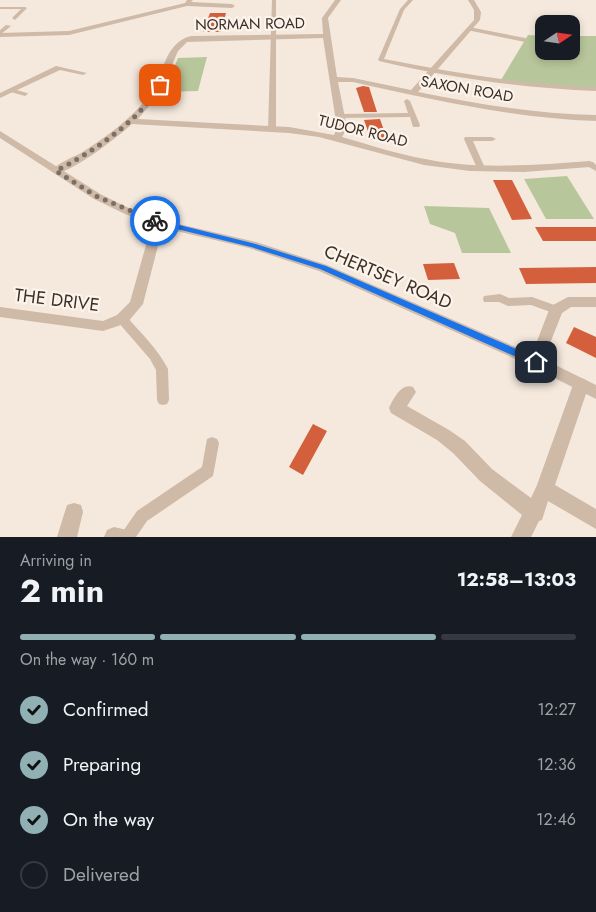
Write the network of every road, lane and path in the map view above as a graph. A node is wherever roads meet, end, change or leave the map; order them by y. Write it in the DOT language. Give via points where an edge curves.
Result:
graph roads {
  1 [pos="27,0"];
  2 [pos="274,0"];
  3 [pos="338,0"];
  4 [pos="411,0"];
  5 [pos="472,0"];
  6 [pos="188,2"];
  7 [pos="22,5"];
  8 [pos="232,6"];
  9 [pos="0,8"];
  10 [pos="15,18"];
  11 [pos="8,26"];
  12 [pos="469,29"];
  13 [pos="0,34"];
  14 [pos="326,36"];
  15 [pos="273,37"];
  16 [pos="525,40"];
  17 [pos="432,71"];
  18 [pos="83,73"];
  19 [pos="333,79"];
  20 [pos="596,89"];
  21 [pos="13,91"];
  22 [pos="25,94"];
  23 [pos="0,96"];
  24 [pos="410,97"];
  25 [pos="412,115"];
  26 [pos="340,116"];
  27 [pos="596,118"];
  28 [pos="128,121"];
  29 [pos="416,125"];
  30 [pos="272,129"];
  31 [pos="0,134"];
  32 [pos="337,139"];
  33 [pos="492,139"];
  34 [pos="593,167"];
  35 [pos="481,168"];
  36 [pos="56,171"];
  37 [pos="163,224"];
  38 [pos="488,299"];
  39 [pos="596,302"];
  40 [pos="556,310"];
  41 [pos="0,312"];
  42 [pos="122,319"];
  43 [pos="536,362"];
  44 [pos="588,389"];
  45 [pos="408,392"];
  46 [pos="163,400"];
  47 [pos="212,443"];
  48 [pos="546,489"];
  49 [pos="74,512"];
  50 [pos="535,513"];
  51 [pos="596,520"];
  52 [pos="67,537"];
  53 [pos="114,537"];
  54 [pos="120,537"];
  55 [pos="127,537"];
  56 [pos="522,537"];
  1 -- 7 [label="lane"];
  2 -- 15 [label="lane"];
  3 -- 14 [label="street" via="325,18"];
  4 -- 17 [label="lane" via="402,9 381,60"];
  5 -- 12 [label="street" via="479,15"];
  6 -- 8 [label="street"];
  6 -- 13 [label="street" via="69,32"];
  9 -- 10 [label="lane" via="24,8"];
  11 -- 13 [label="lane"];
  12 -- 16 [label="lane"];
  12 -- 17 [label="street"];
  14 -- 15 [label="street, NORMAN ROAD"];
  14 -- 19 [label="street"];
  15 -- 28 [label="street, NORMAN ROAD" via="191,38 181,41 155,94"];
  15 -- 30 [label="lane"];
  17 -- 20 [label="lane" via="500,82"];
  17 -- 24 [label="street"];
  18 -- 21 [label="street" via="59,68"];
  19 -- 24 [label="street, SAXON ROAD" via="353,80"];
  19 -- 26 [label="street"];
  21 -- 22 [label="lane"];
  21 -- 23 [label="street"];
  24 -- 25 [label="lane"];
  24 -- 27 [label="street, SAXON ROAD" via="538,115"];
  25 -- 26 [label="lane"];
  25 -- 29 [label="lane"];
  26 -- 32 [label="street" via="342,128"];
  28 -- 30 [label="street, TUDOR ROAD"];
  28 -- 36 [label="street, NORMAN ROAD" via="77,160"];
  30 -- 32 [label="street, TUDOR ROAD"];
  31 -- 36 [label="street, CHERTSEY ROAD"];
  32 -- 35 [label="street, TUDOR ROAD" via="424,162"];
  33 -- 35 [label="lane" via="468,139"];
  34 -- 35 [label="street, TUDOR ROAD"];
  36 -- 37 [label="street, CHERTSEY ROAD" via="98,197"];
  37 -- 42 [label="street, THE DRIVE" via="154,238 136,304"];
  37 -- 43 [label="street, CHERTSEY ROAD" via="252,245 323,268"];
  38 -- 40 [label="lane" via="532,301"];
  39 -- 40 [label="street" via="568,302"];
  40 -- 43 [label="street"];
  41 -- 42 [label="street, THE DRIVE" via="103,326"];
  42 -- 46 [label="lane" via="162,369"];
  43 -- 44 [label="street, CHERTSEY ROAD"];
  44 -- 48 [label="street"];
  45 -- 50 [label="street" via="397,408 460,447 486,476"];
  47 -- 55 [label="lane" via="208,471 142,516"];
  48 -- 50 [label="street"];
  48 -- 51 [label="street"];
  49 -- 52 [label="street"];
  50 -- 56 [label="street"];
  53 -- 54 [label="street"];
}
